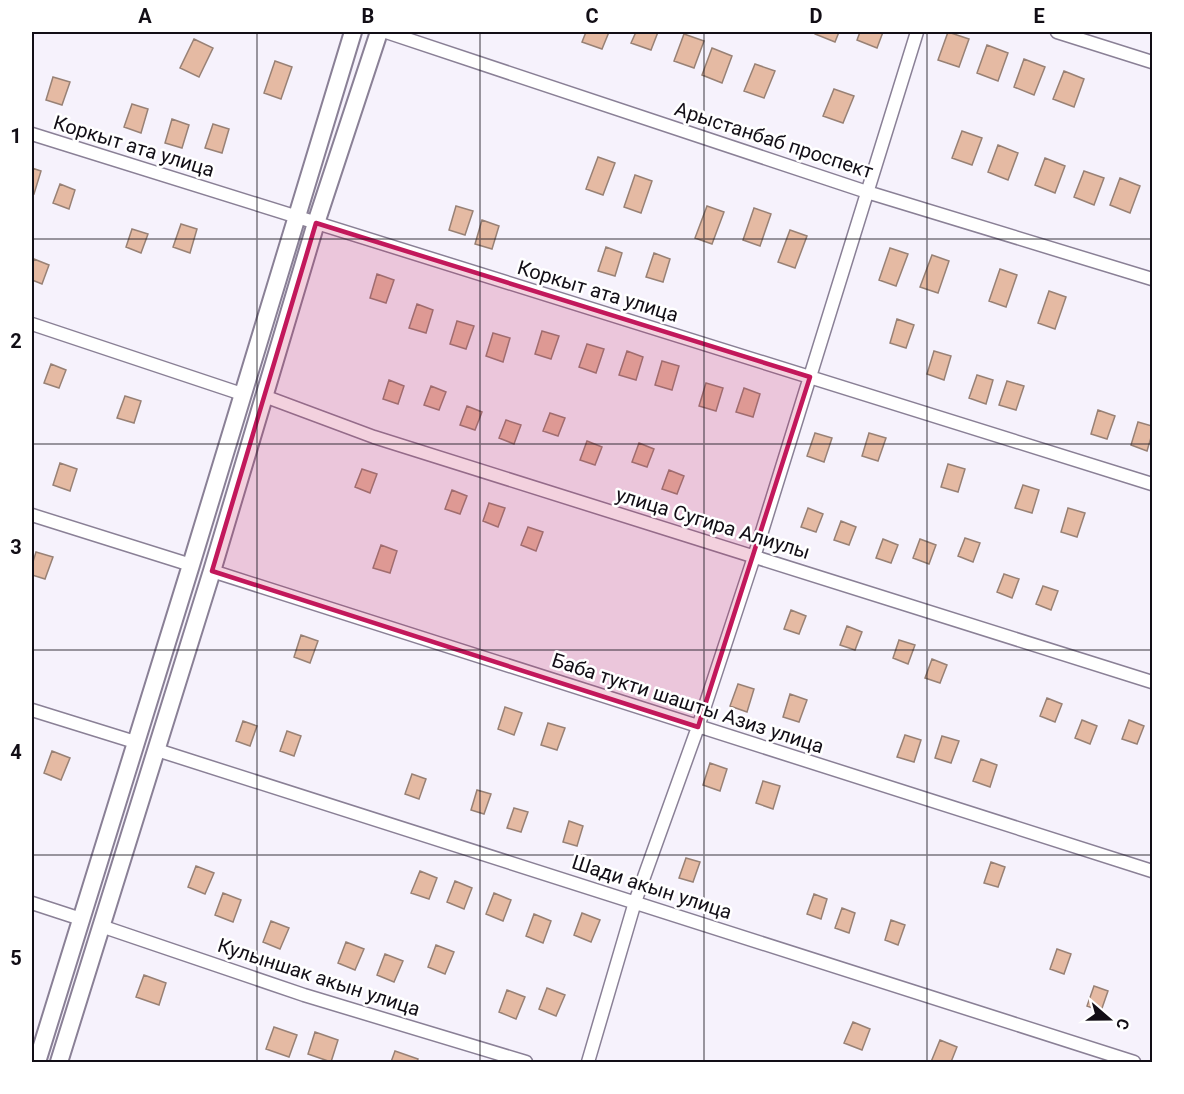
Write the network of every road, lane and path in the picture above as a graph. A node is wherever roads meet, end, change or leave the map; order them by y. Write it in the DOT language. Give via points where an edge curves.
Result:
graph roads {
  1 [pos="353,32"];
  2 [pos="379,32"];
  3 [pos="386,32"];
  4 [pos="917,32"];
  5 [pos="1057,32"];
  6 [pos="1152,62"];
  7 [pos="32,134"];
  8 [pos="867,192"];
  9 [pos="296,216"];
  10 [pos="316,224"];
  11 [pos="1152,279"];
  12 [pos="32,324"];
  13 [pos="810,377"];
  14 [pos="242,394"];
  15 [pos="264,396"];
  16 [pos="1152,484"];
  17 [pos="32,515"];
  18 [pos="754,557"];
  19 [pos="191,565"];
  20 [pos="212,571"];
  21 [pos="1152,682"];
  22 [pos="32,710"];
  23 [pos="698,727"];
  24 [pos="135,742"];
  25 [pos="157,750"];
  26 [pos="1152,871"];
  27 [pos="635,902"];
  28 [pos="32,903"];
  29 [pos="81,919"];
  30 [pos="101,926"];
  31 [pos="37,1062"];
  32 [pos="59,1062"];
  33 [pos="526,1062"];
  34 [pos="588,1062"];
  35 [pos="1134,1062"];
  1 -- 9 [label="street"];
  2 -- 10 [label="street"];
  3 -- 8 [label="street, Арыстанбаб проспект"];
  4 -- 8 [label="street"];
  5 -- 6 [label="street"];
  7 -- 9 [label="street, Коркыт ата улица"];
  8 -- 11 [label="street, Арыстанбаб проспект"];
  8 -- 13 [label="street"];
  9 -- 10 [label="street, Коркыт ата улица"];
  9 -- 14 [label="street"];
  10 -- 13 [label="street, Коркыт ата улица"];
  10 -- 15 [label="street"];
  12 -- 14 [label="street"];
  13 -- 16 [label="street, Коркыт ата улица"];
  13 -- 18 [label="street"];
  14 -- 19 [label="street"];
  15 -- 18 [label="street, улица Сугира Алиулы" via="374,437"];
  15 -- 20 [label="street"];
  17 -- 19 [label="street"];
  18 -- 21 [label="street, улица Сугира Алиулы"];
  18 -- 23 [label="street"];
  19 -- 24 [label="street"];
  20 -- 23 [label="street, Баба тукти шашты Азиз улица"];
  20 -- 25 [label="street"];
  22 -- 24 [label="street"];
  23 -- 26 [label="street, Баба тукти шашты Азиз улица"];
  23 -- 27 [label="street"];
  24 -- 29 [label="street"];
  25 -- 27 [label="street, Шади акын улица"];
  25 -- 30 [label="street"];
  27 -- 34 [label="street"];
  27 -- 35 [label="street, Шади акын улица"];
  28 -- 29 [label="street"];
  29 -- 31 [label="street"];
  30 -- 32 [label="street"];
  30 -- 33 [label="street, Кулыншак акын улица" via="304,995"];
}
